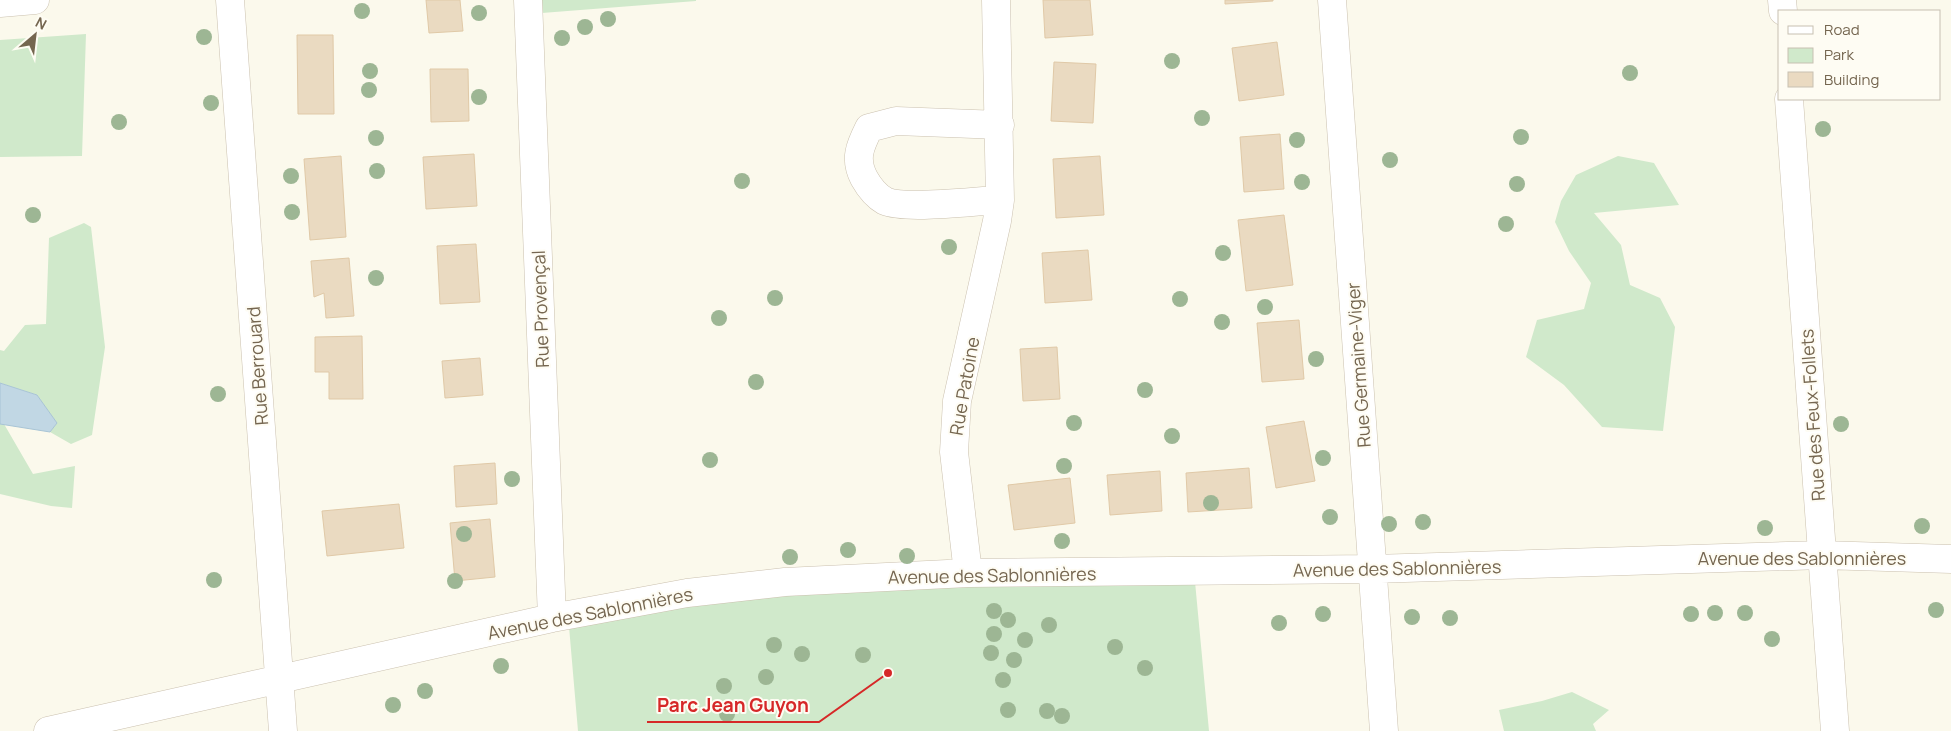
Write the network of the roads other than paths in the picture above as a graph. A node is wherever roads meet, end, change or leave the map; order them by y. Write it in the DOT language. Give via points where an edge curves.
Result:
graph roads {
  1 [pos="35,0"];
  2 [pos="230,0"];
  3 [pos="528,0"];
  4 [pos="996,0"];
  5 [pos="1332,0"];
  6 [pos="0,3"];
  7 [pos="1789,100"];
  8 [pos="1000,125"];
  9 [pos="1000,200"];
  10 [pos="1822,555"];
  11 [pos="1951,559"];
  12 [pos="1373,569"];
  13 [pos="968,573"];
  14 [pos="552,618"];
  15 [pos="280,679"];
  16 [pos="48,731"];
  17 [pos="283,731"];
  18 [pos="1384,731"];
  19 [pos="1835,731"];
  1 -- 6 [label="street"];
  2 -- 15 [label="street, Rue Berrouard"];
  3 -- 14 [label="street, Rue Provençal"];
  4 -- 8 [label="street, Rue Patoine"];
  5 -- 12 [label="street, Rue Germaine-Viger"];
  7 -- 10 [label="street, Rue des Feux-Follets"];
  8 -- 9 [label="street, Rue Patoine"];
  8 -- 9 [label="street" via="896,121 869,128 859,148 860,170 869,188 884,200 905,205"];
  9 -- 13 [label="street, Rue Patoine" via="957,401 954,452"];
  10 -- 11 [label="street, Avenue des Sablonnières"];
  10 -- 12 [label="street, Avenue des Sablonnières"];
  10 -- 19 [label="street, Rue des Feux-Follets"];
  12 -- 13 [label="street, Avenue des Sablonnières"];
  12 -- 18 [label="street, Rue Germaine-Viger"];
  13 -- 14 [label="street, Avenue des Sablonnières" via="755,585 687,593"];
  14 -- 15 [label="street, Avenue des Sablonnières"];
  15 -- 16 [label="street, Avenue des Sablonnières"];
  15 -- 17 [label="street, Rue Berrouard"];
}
